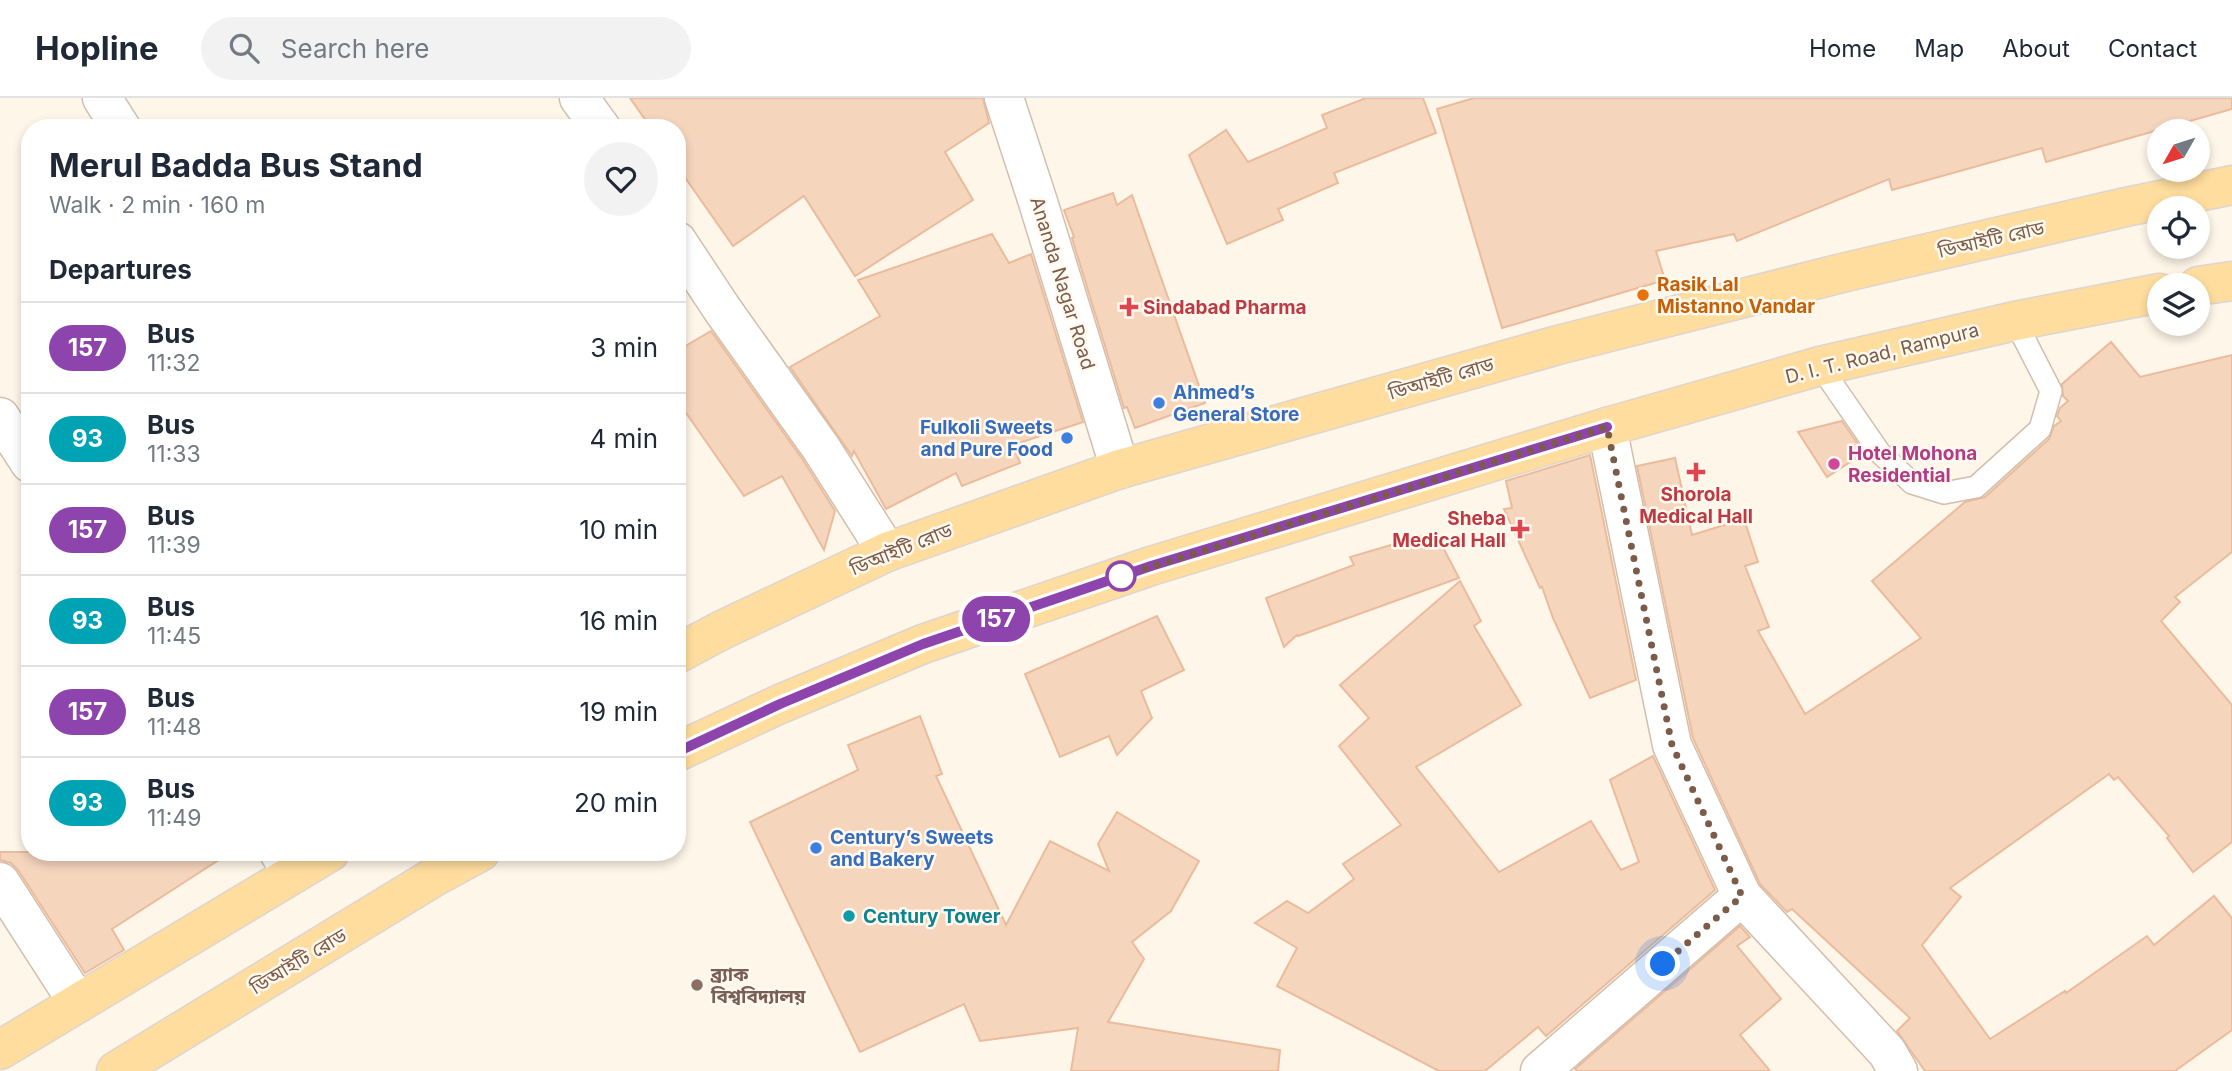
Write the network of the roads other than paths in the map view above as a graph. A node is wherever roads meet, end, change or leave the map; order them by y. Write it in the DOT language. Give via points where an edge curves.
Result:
graph roads {
  1 [pos="102,98"];
  2 [pos="579,98"];
  3 [pos="1004,98"];
  4 [pos="115,119"];
  5 [pos="594,119"];
  6 [pos="2232,186"];
  7 [pos="686,255"];
  8 [pos="2232,281"];
  9 [pos="2210,284"];
  10 [pos="2147,296"];
  11 [pos="2015,321"];
  12 [pos="1820,366"];
  13 [pos="0,416"];
  14 [pos="1607,427"];
  15 [pos="21,449"];
  16 [pos="1120,469"];
  17 [pos="887,551"];
  18 [pos="686,650"];
  19 [pos="686,748"];
  20 [pos="463,861"];
  21 [pos="286,863"];
  22 [pos="0,882"];
  23 [pos="1742,896"];
  24 [pos="78,1003"];
  25 [pos="0,1050"];
  26 [pos="116,1071"];
  27 [pos="1539,1071"];
  28 [pos="1898,1071"];
  1 -- 4 [label="street"];
  2 -- 5 [label="street"];
  3 -- 16 [label="street, Ananda Nagar Road"];
  6 -- 16 [label="main road, ডিআইটি রোড" via="1873,266 1558,345"];
  7 -- 17 [label="street"];
  8 -- 9 [label="main road"];
  10 -- 11 [label="main road, D. I. T. Road, Rampura"];
  11 -- 12 [label="main road, D. I. T. Road, Rampura"];
  11 -- 12 [label="lane" via="2051,391 2040,429 1976,487 1944,493 1912,483 1881,453"];
  12 -- 14 [label="main road, D. I. T. Road, Rampura"];
  13 -- 15 [label="street"];
  14 -- 19 [label="main road" via="1151,566 923,644"];
  14 -- 23 [label="street" via="1672,745"];
  16 -- 17 [label="main road, ডিআইটি রোড"];
  17 -- 18 [label="main road, ডিআইটি রোড"];
  20 -- 26 [label="main road, ডিআইটি রোড"];
  21 -- 24 [label="main road"];
  22 -- 24 [label="street"];
  23 -- 27 [label="street"];
  23 -- 28 [label="street" via="1887,1052"];
  24 -- 25 [label="main road"];
}
